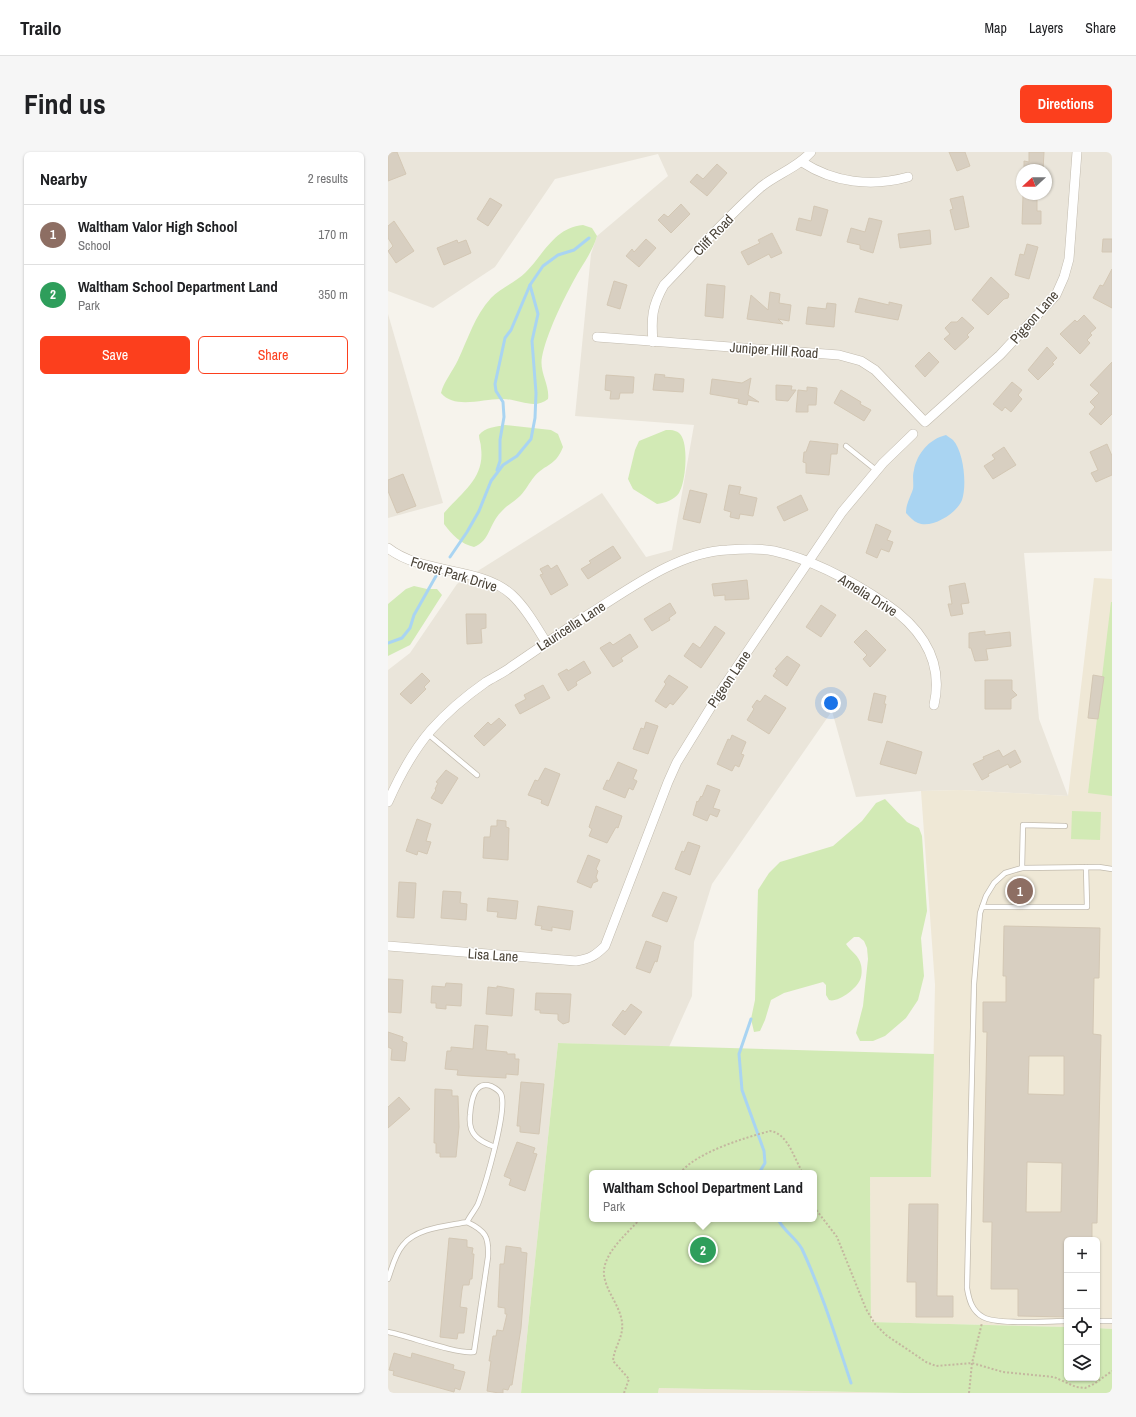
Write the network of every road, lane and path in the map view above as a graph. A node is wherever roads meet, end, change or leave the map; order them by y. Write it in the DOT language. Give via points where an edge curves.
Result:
graph roads {
  1 [pos="811,152"];
  2 [pos="1077,152"];
  3 [pos="802,162"];
  4 [pos="908,177"];
  5 [pos="598,337"];
  6 [pos="653,342"];
  7 [pos="925,422"];
  8 [pos="913,434"];
  9 [pos="846,446"];
  10 [pos="876,470"];
  11 [pos="388,548"];
  12 [pos="809,562"];
  13 [pos="546,642"];
  14 [pos="934,705"];
  15 [pos="428,734"];
  16 [pos="477,774"];
  17 [pos="388,802"];
  18 [pos="1065,826"];
  19 [pos="1022,868"];
  20 [pos="1086,868"];
  21 [pos="1112,869"];
  22 [pos="982,907"];
  23 [pos="388,946"];
  24 [pos="596,955"];
  25 [pos="495,1147"];
  26 [pos="683,1170"];
  27 [pos="801,1170"];
  28 [pos="817,1211"];
  29 [pos="467,1222"];
  30 [pos="637,1222"];
  31 [pos="388,1280"];
  32 [pos="983,1318"];
  33 [pos="1064,1321"];
  34 [pos="1112,1321"];
  35 [pos="1100,1322"];
  36 [pos="388,1332"];
  37 [pos="972,1363"];
  38 [pos="1112,1371"];
  39 [pos="624,1393"];
  40 [pos="969,1393"];
  1 -- 3 [label="street, Cliff Road"];
  2 -- 7 [label="street, Pigeon Lane" via="1069,258 1056,295 1000,355"];
  3 -- 4 [label="street" via="829,177 846,180 875,183"];
  3 -- 6 [label="street, Cliff Road" via="765,184 748,199 664,285 652,314"];
  5 -- 6 [label="street, Juniper Hill Road"];
  6 -- 7 [label="street, Juniper Hill Road" via="839,355 861,361 875,370"];
  8 -- 10 [label="street, Pigeon Lane"];
  9 -- 10 [label="lane"];
  10 -- 12 [label="street, Pigeon Lane" via="842,512"];
  11 -- 13 [label="street, Forest Park Drive" via="407,559 497,585 520,603"];
  12 -- 13 [label="street, Lauricella Lane" via="773,551 725,550 697,556 649,577"];
  12 -- 14 [label="street, Amelia Drive" via="874,596 896,611 912,627 932,657 938,689"];
  12 -- 24 [label="street, Pigeon Lane" via="722,689 677,762 605,946"];
  13 -- 15 [label="street, Lauricella Lane" via="458,703"];
  15 -- 16 [label="lane"];
  15 -- 17 [label="street, Lauricella Lane" via="410,759"];
  18 -- 19 [label="lane" via="1023,825"];
  19 -- 20 [label="lane"];
  19 -- 22 [label="lane" via="1005,873 994,883"];
  20 -- 21 [label="lane"];
  20 -- 22 [label="lane" via="1087,907"];
  22 -- 32 [label="lane" via="974,984 967,1288 969,1301"];
  23 -- 24 [label="street, Lisa Lane" via="576,961 590,959"];
  25 -- 25 [label="lane" via="476,1138 471,1132 471,1102 480,1086 488,1085 501,1093 503,1106"];
  25 -- 29 [label="lane" via="478,1204"];
  26 -- 27 [label="path" via="720,1148 770,1131 777,1132 785,1139"];
  28 -- 37 [label="path" via="837,1237 866,1309 875,1324 886,1335 936,1366"];
  29 -- 31 [label="lane" via="424,1232 408,1239 402,1246"];
  29 -- 36 [label="lane" via="479,1227 489,1242 474,1352"];
  30 -- 39 [label="path" via="607,1258 603,1268 605,1280 620,1312 622,1335 613,1361 629,1379"];
  32 -- 33 [label="lane"];
  32 -- 37 [label="path"];
  34 -- 35 [label="lane"];
  37 -- 38 [label="path" via="1003,1372 1054,1377 1076,1387 1085,1388"];
  37 -- 40 [label="path"];
}
